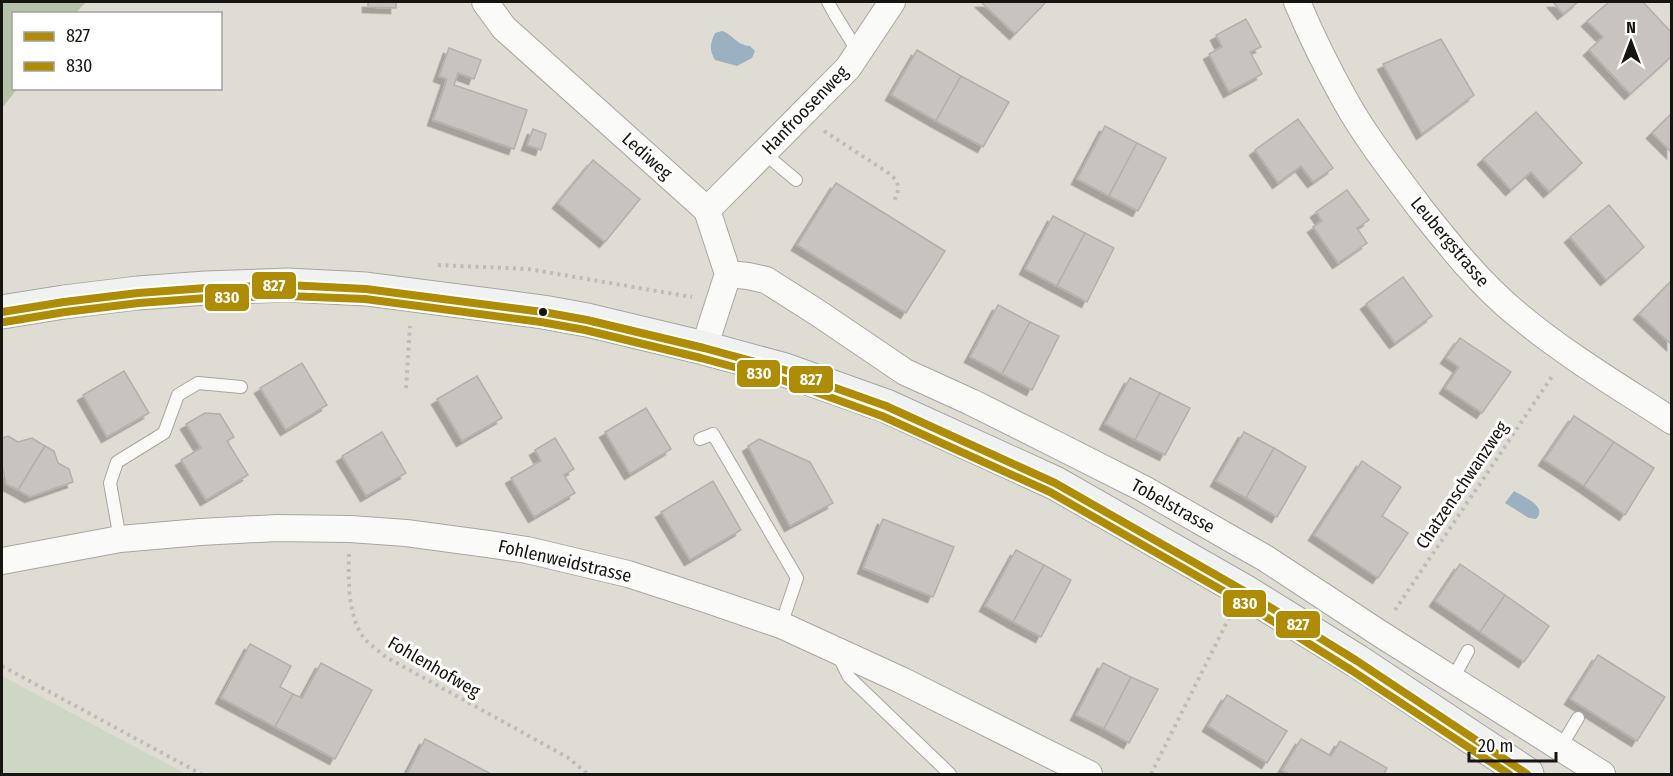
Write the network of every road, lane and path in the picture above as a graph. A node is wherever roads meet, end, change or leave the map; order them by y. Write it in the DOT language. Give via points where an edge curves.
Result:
graph roads {
  1 [pos="485,2"];
  2 [pos="828,2"];
  3 [pos="892,2"];
  4 [pos="1297,2"];
  5 [pos="858,52"];
  6 [pos="800,116"];
  7 [pos="764,153"];
  8 [pos="796,180"];
  9 [pos="894,201"];
  10 [pos="707,210"];
  11 [pos="728,274"];
  12 [pos="2,312"];
  13 [pos="410,326"];
  14 [pos="704,348"];
  15 [pos="1568,352"];
  16 [pos="241,387"];
  17 [pos="406,388"];
  18 [pos="1671,421"];
  19 [pos="700,439"];
  20 [pos="350,529"];
  21 [pos="120,539"];
  22 [pos="2,561"];
  23 [pos="1227,622"];
  24 [pos="781,625"];
  25 [pos="1379,633"];
  26 [pos="835,650"];
  27 [pos="1468,651"];
  28 [pos="2,666"];
  29 [pos="1452,680"];
  30 [pos="1578,718"];
  31 [pos="1560,748"];
  32 [pos="201,774"];
  33 [pos="588,774"];
  34 [pos="950,774"];
  35 [pos="1089,774"];
  36 [pos="1151,774"];
  37 [pos="1527,774"];
  38 [pos="1602,774"];
  1 -- 10 [label="street, Lediweg" via="504,28"];
  2 -- 5 [label="lane"];
  3 -- 5 [label="street, Hanfroosenweg"];
  4 -- 15 [label="street, Leubergstrasse" via="1345,101 1446,242 1517,315"];
  5 -- 6 [label="street, Hanfroosenweg" via="848,68"];
  6 -- 7 [label="street, Hanfroosenweg"];
  6 -- 9 [label="path" via="897,180"];
  7 -- 8 [label="lane"];
  7 -- 10 [label="street, Hanfroosenweg"];
  10 -- 11 [label="street, Lediweg"];
  11 -- 14 [label="street"];
  11 -- 25 [label="street, Tobelstrasse" via="766,280 905,372 1144,489 1265,558"];
  12 -- 14 [label="main road" via="128,294 206,288 287,285 366,289 543,312"];
  13 -- 17 [label="path"];
  14 -- 37 [label="main road" via="785,370 886,405 1055,483 1282,614"];
  15 -- 18 [label="street, Leubergstrasse"];
  15 -- 25 [label="path, Chatzenschwanzweg"];
  16 -- 21 [label="lane" via="198,383 178,395 164,434 117,462 110,483"];
  19 -- 24 [label="lane" via="713,434 797,578"];
  20 -- 21 [label="street, Fohlenweidstrasse" via="266,529"];
  20 -- 24 [label="street, Fohlenweidstrasse" via="406,533 556,556 628,574"];
  20 -- 33 [label="path, Fohlenhofweg" via="348,585 363,638 386,657 567,757"];
  21 -- 22 [label="street, Fohlenweidstrasse"];
  23 -- 36 [label="path"];
  24 -- 26 [label="street, Fohlenweidstrasse"];
  25 -- 29 [label="street, Tobelstrasse"];
  26 -- 34 [label="lane" via="849,677"];
  26 -- 35 [label="street, Fohlenweidstrasse"];
  27 -- 29 [label="lane"];
  28 -- 32 [label="path"];
  29 -- 31 [label="street, Tobelstrasse"];
  30 -- 31 [label="lane"];
  31 -- 38 [label="street, Tobelstrasse"];
}
